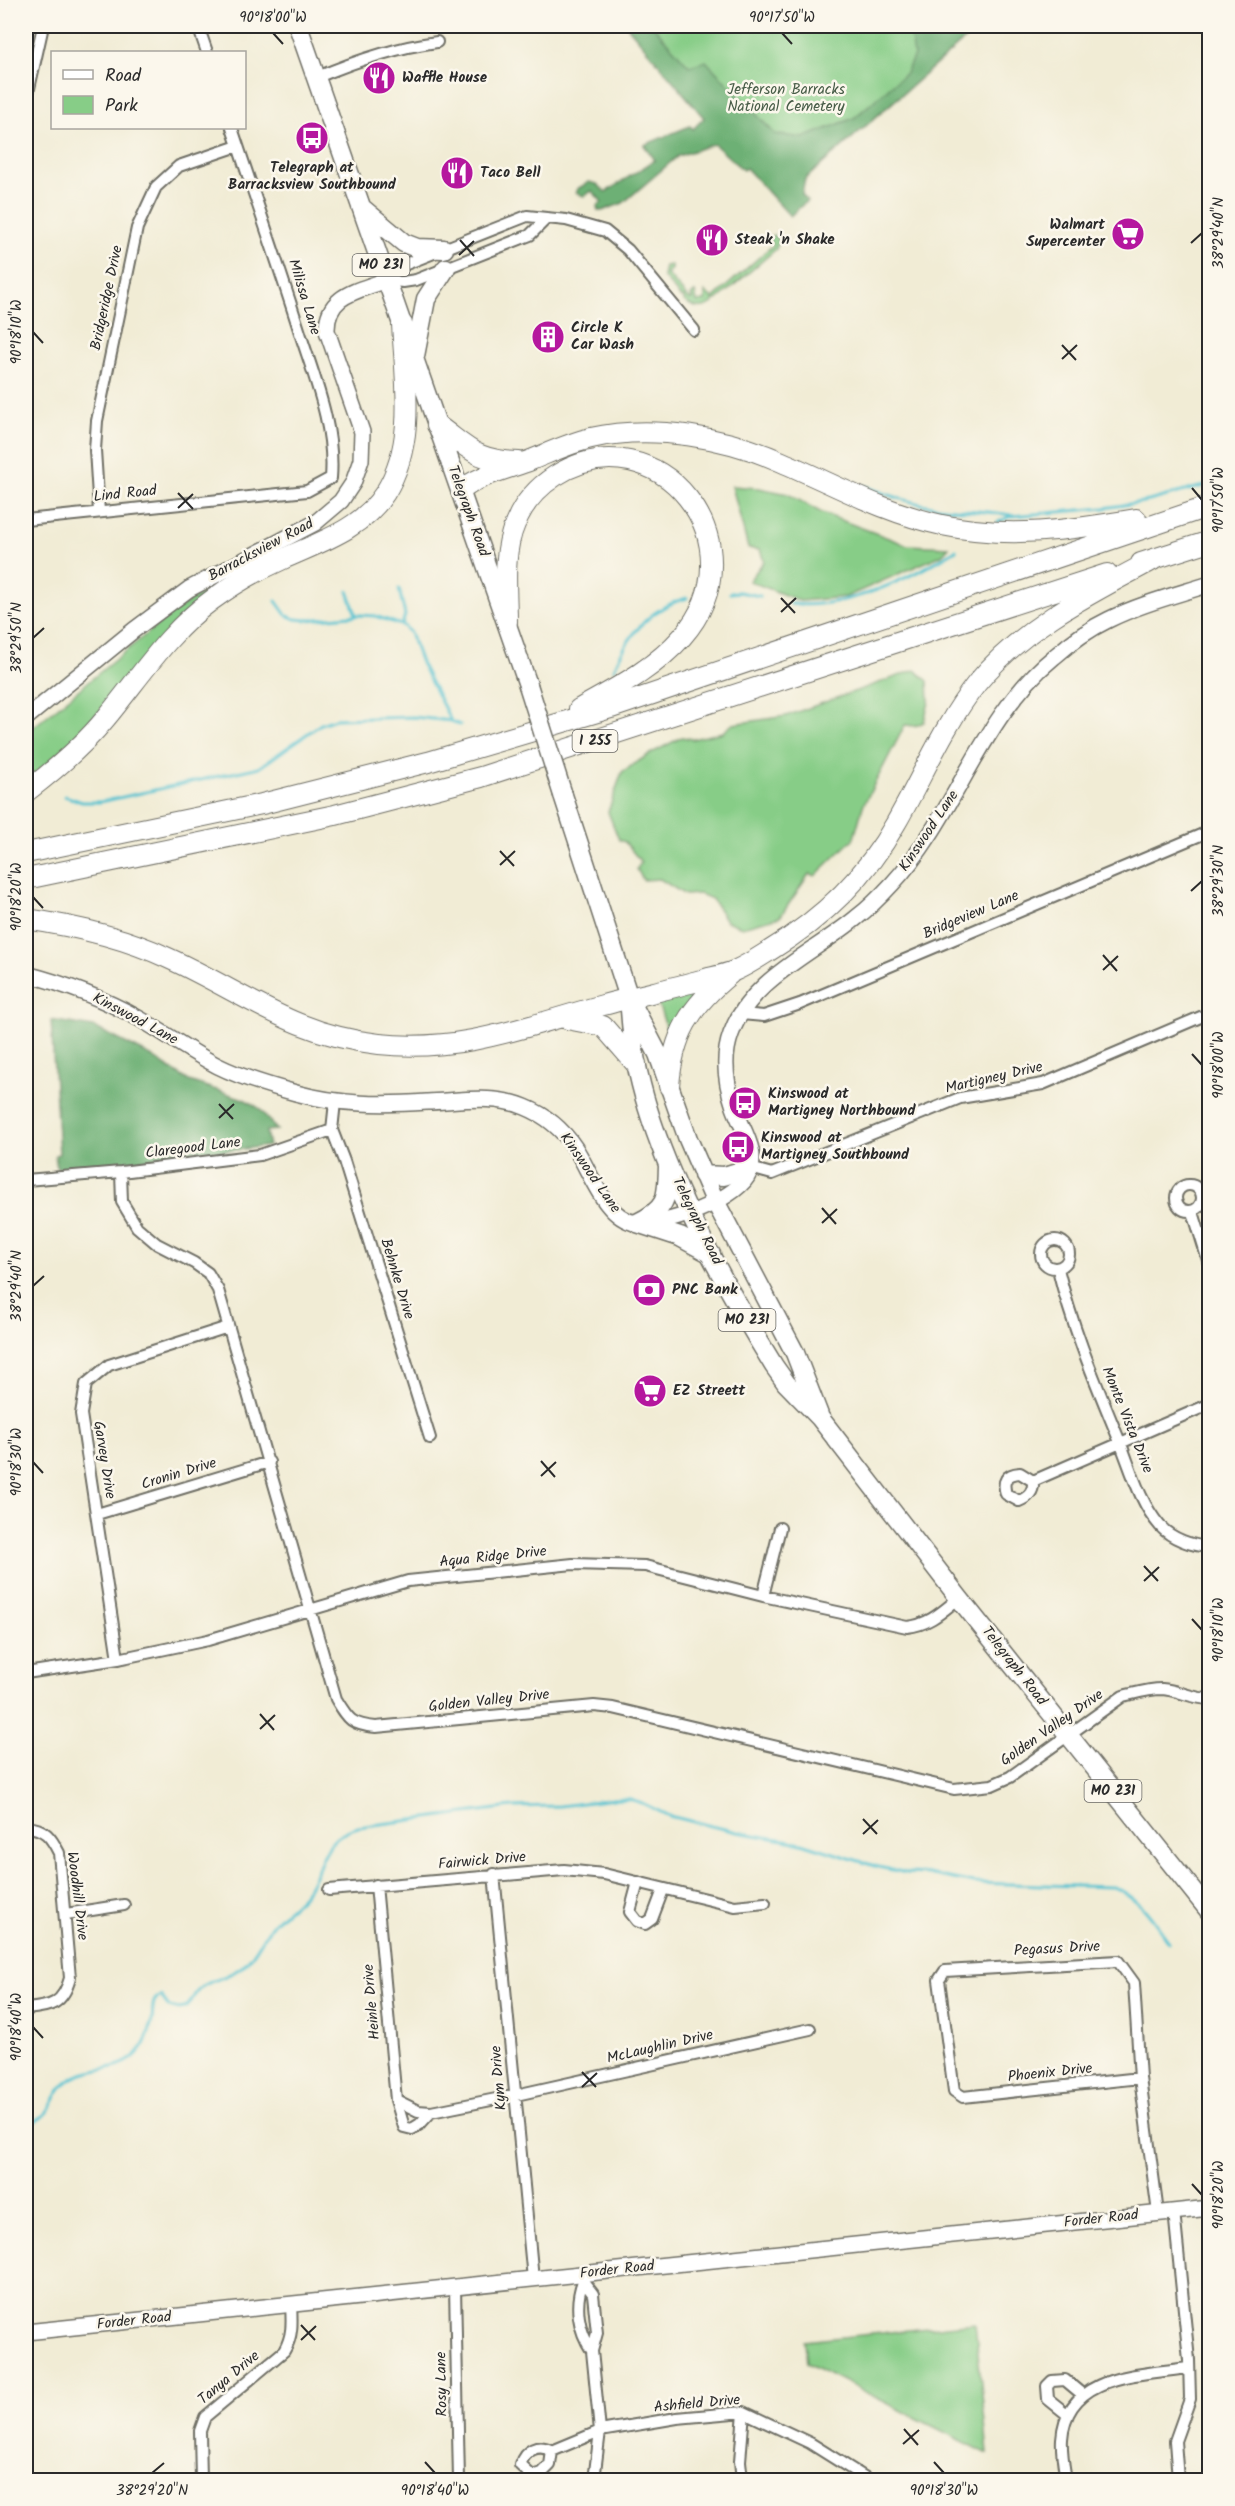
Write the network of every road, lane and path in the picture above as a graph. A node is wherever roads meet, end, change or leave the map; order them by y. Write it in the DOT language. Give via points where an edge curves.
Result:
graph roads {
  1 [pos="43,26"];
  2 [pos="198,26"];
  3 [pos="298,26"];
  4 [pos="437,42"];
  5 [pos="207,51"];
  6 [pos="315,78"];
  7 [pos="26,102"];
  8 [pos="232,129"];
  9 [pos="238,146"];
  10 [pos="360,206"];
  11 [pos="546,219"];
  12 [pos="444,249"];
  13 [pos="446,268"];
  14 [pos="386,280"];
  15 [pos="402,324"];
  16 [pos="694,330"];
  17 [pos="415,361"];
  18 [pos="437,425"];
  19 [pos="527,462"];
  20 [pos="331,478"];
  21 [pos="461,491"];
  22 [pos="1207,507"];
  23 [pos="99,512"];
  24 [pos="26,520"];
  25 [pos="1209,541"];
  26 [pos="1153,560"];
  27 [pos="1209,584"];
  28 [pos="507,622"];
  29 [pos="26,718"];
  30 [pos="548,727"];
  31 [pos="26,792"];
  32 [pos="1209,831"];
  33 [pos="26,852"];
  34 [pos="26,879"];
  35 [pos="26,919"];
  36 [pos="734,971"];
  37 [pos="26,974"];
  38 [pos="629,998"];
  39 [pos="1209,1013"];
  40 [pos="741,1014"];
  41 [pos="561,1018"];
  42 [pos="636,1064"];
  43 [pos="669,1086"];
  44 [pos="335,1102"];
  45 [pos="332,1130"];
  46 [pos="668,1161"];
  47 [pos="750,1168"];
  48 [pos="121,1172"];
  49 [pos="703,1175"];
  50 [pos="26,1180"];
  51 [pos="715,1201"];
  52 [pos="690,1211"];
  53 [pos="1193,1212"];
  54 [pos="637,1223"];
  55 [pos="711,1254"];
  56 [pos="1209,1268"];
  57 [pos="1058,1269"];
  58 [pos="228,1327"];
  59 [pos="1209,1404"];
  60 [pos="820,1418"];
  61 [pos="430,1438"];
  62 [pos="1120,1442"];
  63 [pos="269,1462"];
  64 [pos="1033,1480"];
  65 [pos="97,1514"];
  66 [pos="780,1528"];
  67 [pos="1209,1547"];
  68 [pos="763,1596"];
  69 [pos="959,1598"];
  70 [pos="311,1610"];
  71 [pos="118,1659"];
  72 [pos="26,1673"];
  73 [pos="1209,1699"];
  74 [pos="1069,1736"];
  75 [pos="26,1827"];
  76 [pos="494,1874"];
  77 [pos="638,1882"];
  78 [pos="376,1885"];
  79 [pos="329,1890"];
  80 [pos="663,1890"];
  81 [pos="765,1903"];
  82 [pos="124,1905"];
  83 [pos="1209,1912"];
  84 [pos="66,1914"];
  85 [pos="26,2009"];
  86 [pos="810,2029"];
  87 [pos="1140,2078"];
  88 [pos="516,2095"];
  89 [pos="963,2097"];
  90 [pos="396,2100"];
  91 [pos="431,2112"];
  92 [pos="1209,2208"];
  93 [pos="1174,2211"];
  94 [pos="1158,2213"];
  95 [pos="582,2278"];
  96 [pos="533,2279"];
  97 [pos="455,2287"];
  98 [pos="291,2305"];
  99 [pos="26,2332"];
  100 [pos="592,2351"];
  101 [pos="1188,2368"];
  102 [pos="1083,2395"];
  103 [pos="744,2412"];
  104 [pos="1068,2415"];
  105 [pos="600,2431"];
  106 [pos="552,2451"];
  107 [pos="201,2481"];
  108 [pos="459,2481"];
  109 [pos="594,2481"];
  110 [pos="742,2481"];
  111 [pos="869,2481"];
  112 [pos="1066,2481"];
  113 [pos="1178,2481"];
  1 -- 7 [label="street"];
  2 -- 5 [label="street"];
  3 -- 6 [label="main road, Telegraph Road / MO 231"];
  4 -- 6 [label="street" via="413,45"];
  6 -- 10 [label="main road, Telegraph Road / MO 231"];
  8 -- 9 [label="street, Milissa Lane"];
  9 -- 20 [label="street, Milissa Lane" via="332,440"];
  9 -- 23 [label="street, Bridgeridge Drive" via="178,166 156,187 137,228 97,421"];
  10 -- 12 [label="main road" via="404,243 417,248"];
  10 -- 14 [label="main road, Telegraph Road / MO 231"];
  11 -- 12 [label="street, Barracksview Road" via="527,216"];
  11 -- 13 [label="street, Barracksview Road" via="530,235"];
  11 -- 16 [label="street, Barracksview Road" via="566,220 605,231 628,250"];
  12 -- 14 [label="street, Barracksview Road" via="406,264"];
  13 -- 14 [label="street, Barracksview Road" via="403,282"];
  13 -- 17 [label="main road" via="426,299"];
  14 -- 15 [label="main road, Telegraph Road / MO 231"];
  14 -- 29 [label="street, Barracksview Road" via="339,300 328,316 327,331 359,420 363,445 357,473 341,501 315,523 189,589"];
  15 -- 17 [label="main road, Telegraph Road / MO 231"];
  15 -- 31 [label="highway" via="406,431 397,471 384,495 341,532 252,574 202,608 160,650 85,741"];
  17 -- 18 [label="main road, Telegraph Road / MO 231"];
  18 -- 19 [label="highway" via="482,458"];
  18 -- 21 [label="main road, Telegraph Road / MO 231"];
  19 -- 21 [label="highway"];
  19 -- 22 [label="highway" via="591,438 645,433 693,437 781,461 890,511 943,525 1000,532 1062,531"];
  20 -- 23 [label="street, Lind Road" via="307,491"];
  21 -- 28 [label="main road, Telegraph Road / MO 231"];
  22 -- 30 [label="highway, I 255"];
  23 -- 24 [label="street, Lind Road"];
  25 -- 26 [label="highway, I 255"];
  26 -- 34 [label="highway, I 255" via="481,777 335,815"];
  26 -- 36 [label="highway" via="1057,613 995,664 947,727 889,836 858,879 814,921"];
  27 -- 40 [label="street, Kinswood Lane" via="1108,620 1050,660 1005,710 929,836 894,882 856,919 771,980"];
  28 -- 30 [label="highway" via="507,557 515,524 536,491 563,471 590,462 634,464 670,480 696,509 707,532 712,568 707,593 690,627 649,668"];
  28 -- 38 [label="main road, Telegraph Road / MO 231, bridge"];
  30 -- 33 [label="highway, I 255" via="318,791"];
  32 -- 40 [label="street, Bridgeview Lane" via="800,1004 764,1017"];
  35 -- 41 [label="highway" via="94,932 165,956 277,1016 360,1042 407,1046 458,1043"];
  36 -- 38 [label="highway"];
  36 -- 43 [label="highway" via="702,999 686,1022 671,1063"];
  37 -- 44 [label="street, Kinswood Lane" via="75,989 138,1018 219,1066 298,1094"];
  38 -- 41 [label="highway"];
  38 -- 42 [label="main road, Telegraph Road / MO 231"];
  38 -- 43 [label="main road, Telegraph Road / MO 231" via="658,1053"];
  39 -- 47 [label="street, Martigney Drive" via="1043,1084 960,1098 772,1174"];
  40 -- 47 [label="street, Kinswood Lane" via="731,1034 726,1073 734,1108 752,1151"];
  41 -- 42 [label="highway" via="603,1026"];
  42 -- 46 [label="main road, Telegraph Road / MO 231"];
  43 -- 49 [label="main road, Telegraph Road / MO 231"];
  44 -- 45 [label="street"];
  44 -- 54 [label="street, Kinswood Lane" via="493,1100 527,1108 543,1116 566,1137 612,1209"];
  45 -- 48 [label="street, Claregood Lane" via="260,1155"];
  45 -- 61 [label="street, Behnke Drive"];
  46 -- 52 [label="main road, Telegraph Road / MO 231"];
  46 -- 54 [label="main road" via="665,1202"];
  47 -- 49 [label="main road" via="724,1176"];
  47 -- 51 [label="street, Kinswood Lane" via="738,1187"];
  48 -- 50 [label="street, Claregood Lane"];
  48 -- 58 [label="street, Golden Valley Drive" via="122,1202 130,1218 157,1244 208,1273 218,1290"];
  49 -- 51 [label="main road, Telegraph Road / MO 231"];
  51 -- 52 [label="street, Kinswood Lane"];
  51 -- 60 [label="main road, Telegraph Road / MO 231" via="795,1353"];
  52 -- 54 [label="street, Kinswood Lane" via="657,1223"];
  52 -- 55 [label="main road, Telegraph Road / MO 231"];
  53 -- 56 [label="street"];
  54 -- 55 [label="main road" via="680,1237"];
  55 -- 60 [label="main road, Telegraph Road / MO 231" via="774,1366"];
  57 -- 62 [label="street, Monte Vista Drive" via="1080,1346"];
  58 -- 63 [label="street, Golden Valley Drive"];
  58 -- 65 [label="street, Garvey Drive" via="109,1365 86,1384 81,1414"];
  59 -- 62 [label="street"];
  60 -- 69 [label="main road, Telegraph Road / MO 231"];
  62 -- 64 [label="street"];
  62 -- 67 [label="street, Monte Vista Drive" via="1143,1499 1160,1525 1189,1544"];
  63 -- 65 [label="street, Cronin Drive"];
  63 -- 70 [label="street, Golden Valley Drive"];
  65 -- 71 [label="street, Garvey Drive"];
  66 -- 68 [label="street"];
  68 -- 69 [label="street, Aqua Ridge Drive" via="908,1627 930,1621"];
  68 -- 70 [label="street, Aqua Ridge Drive" via="645,1566 573,1564 408,1581"];
  69 -- 74 [label="main road, Telegraph Road / MO 231"];
  70 -- 71 [label="street, Aqua Ridge Drive" via="208,1640"];
  70 -- 74 [label="street, Golden Valley Drive" via="336,1699 357,1725 376,1727 594,1706 613,1708 954,1789 992,1785 1010,1777"];
  71 -- 72 [label="street, Aqua Ridge Drive"];
  73 -- 74 [label="street, Golden Valley Drive" via="1163,1689 1123,1696"];
  74 -- 83 [label="main road, Telegraph Road / MO 231"];
  75 -- 84 [label="street, Woodhill Drive" via="49,1835 59,1853"];
  76 -- 77 [label="street, Fairwick Drive" via="564,1870"];
  76 -- 78 [label="street, Fairwick Drive"];
  76 -- 88 [label="street, Kym Drive"];
  77 -- 80 [label="street, Fairwick Drive"];
  77 -- 80 [label="street" via="630,1912 637,1921 645,1923 652,1919"];
  78 -- 79 [label="street, Fairwick Drive"];
  78 -- 90 [label="street, Heinle Drive"];
  80 -- 81 [label="street, Fairwick Drive" via="735,1906"];
  82 -- 84 [label="street"];
  84 -- 85 [label="street, Woodhill Drive" via="70,1978 64,1996 53,2004"];
  86 -- 88 [label="street, McLaughlin Drive"];
  87 -- 89 [label="street, Phoenix Drive"];
  87 -- 89 [label="street, Pegasus Drive" via="1134,1983 1118,1961 945,1971 939,1980 954,2091"];
  87 -- 94 [label="street, Pegasus Drive"];
  88 -- 91 [label="street, McLaughlin Drive"];
  88 -- 96 [label="street, Kym Drive"];
  90 -- 91 [label="street, McLaughlin Drive" via="418,2111"];
  90 -- 91 [label="street, Heinle Drive" via="404,2127 412,2129"];
  92 -- 93 [label="street, Forder Road"];
  93 -- 94 [label="street, Forder Road"];
  93 -- 101 [label="street"];
  94 -- 95 [label="street, Forder Road"];
  95 -- 96 [label="street, Forder Road"];
  95 -- 100 [label="street" via="576,2298 583,2338"];
  95 -- 100 [label="street" via="593,2294 597,2333"];
  96 -- 97 [label="street, Forder Road"];
  97 -- 98 [label="street, Forder Road"];
  97 -- 108 [label="street, Rosy Lane"];
  98 -- 99 [label="street, Forder Road"];
  98 -- 107 [label="street, Tanya Drive" via="290,2341 284,2351 205,2417 200,2431"];
  100 -- 105 [label="street"];
  101 -- 102 [label="street" via="1112,2378"];
  101 -- 113 [label="street" via="1190,2399 1175,2441"];
  102 -- 104 [label="street"];
  102 -- 104 [label="street" via="1065,2380 1047,2386 1048,2399"];
  103 -- 105 [label="street, Ashfield Drive"];
  103 -- 110 [label="street"];
  103 -- 111 [label="street, Ashfield Drive" via="810,2443"];
  104 -- 112 [label="street" via="1062,2439"];
  105 -- 106 [label="street, Ashfield Drive"];
  105 -- 109 [label="street"];
}
